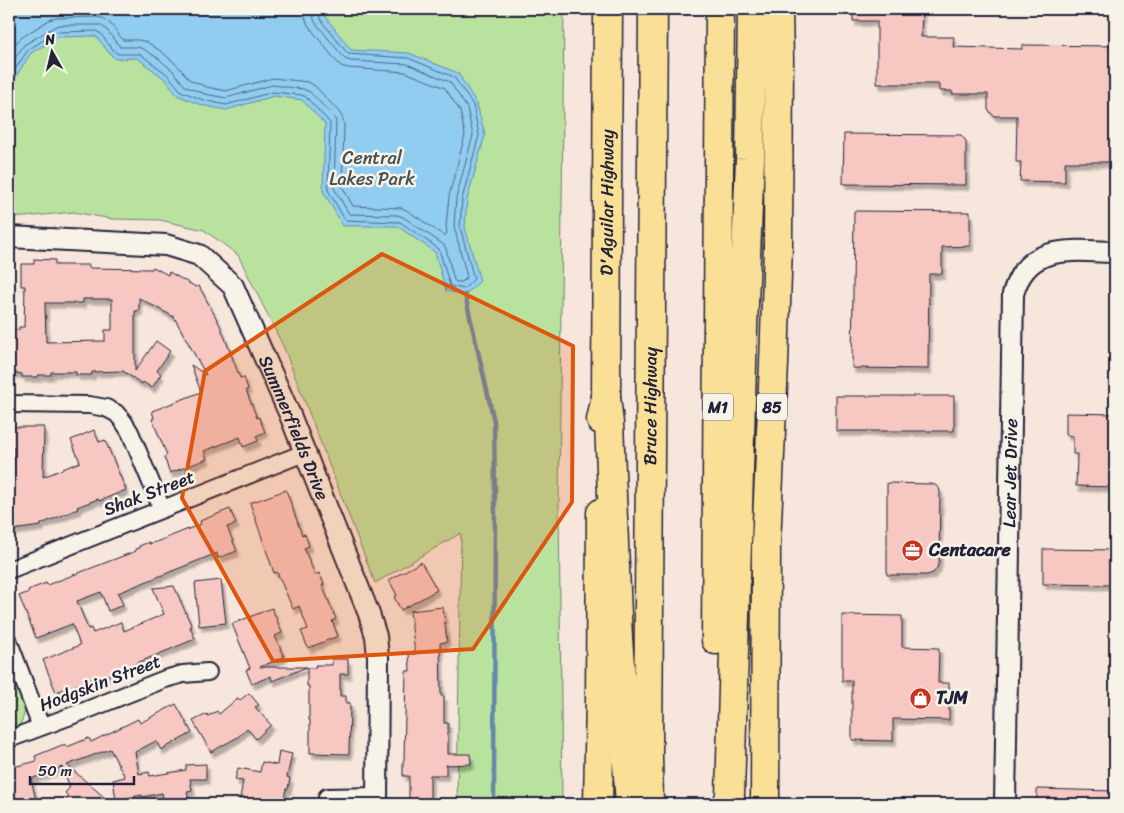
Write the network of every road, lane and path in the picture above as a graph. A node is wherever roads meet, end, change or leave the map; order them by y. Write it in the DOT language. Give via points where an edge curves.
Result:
graph roads {
  1 [pos="608,9"];
  2 [pos="653,9"];
  3 [pos="720,9"];
  4 [pos="752,9"];
  5 [pos="778,9"];
  6 [pos="9,237"];
  7 [pos="1115,252"];
  8 [pos="606,397"];
  9 [pos="9,404"];
  10 [pos="304,453"];
  11 [pos="162,509"];
  12 [pos="9,570"];
  13 [pos="9,642"];
  14 [pos="208,672"];
  15 [pos="41,727"];
  16 [pos="9,739"];
  17 [pos="327,797"];
  18 [pos="377,800"];
  19 [pos="598,804"];
  20 [pos="630,804"];
  21 [pos="649,804"];
  22 [pos="715,804"];
  23 [pos="727,804"];
  24 [pos="765,804"];
  25 [pos="1005,804"];
  1 -- 8 [label="highway, D'Aguilar Highway"];
  2 -- 21 [label="highway, Bruce Highway"];
  3 -- 22 [label="highway, M1"];
  4 -- 23 [label="highway" via="731,776"];
  5 -- 24 [label="highway, 85" via="778,245 766,545"];
  6 -- 10 [label="street, Summerfields Drive" via="166,245 199,255 233,286"];
  7 -- 25 [label="street, Lear Jet Drive" via="1062,251 1045,255 1027,267 1013,294"];
  8 -- 19 [label="highway" via="601,422"];
  8 -- 20 [label="highway"];
  9 -- 11 [label="street" via="89,405 116,413 130,432"];
  10 -- 11 [label="street, Shak Street"];
  10 -- 18 [label="street, Summerfields Drive" via="376,636"];
  11 -- 12 [label="street, Shak Street"];
  13 -- 15 [label="street"];
  14 -- 15 [label="street, Hodgskin Street" via="165,679"];
  15 -- 16 [label="street, Hodgskin Street"];
  17 -- 18 [label="street"];
}
